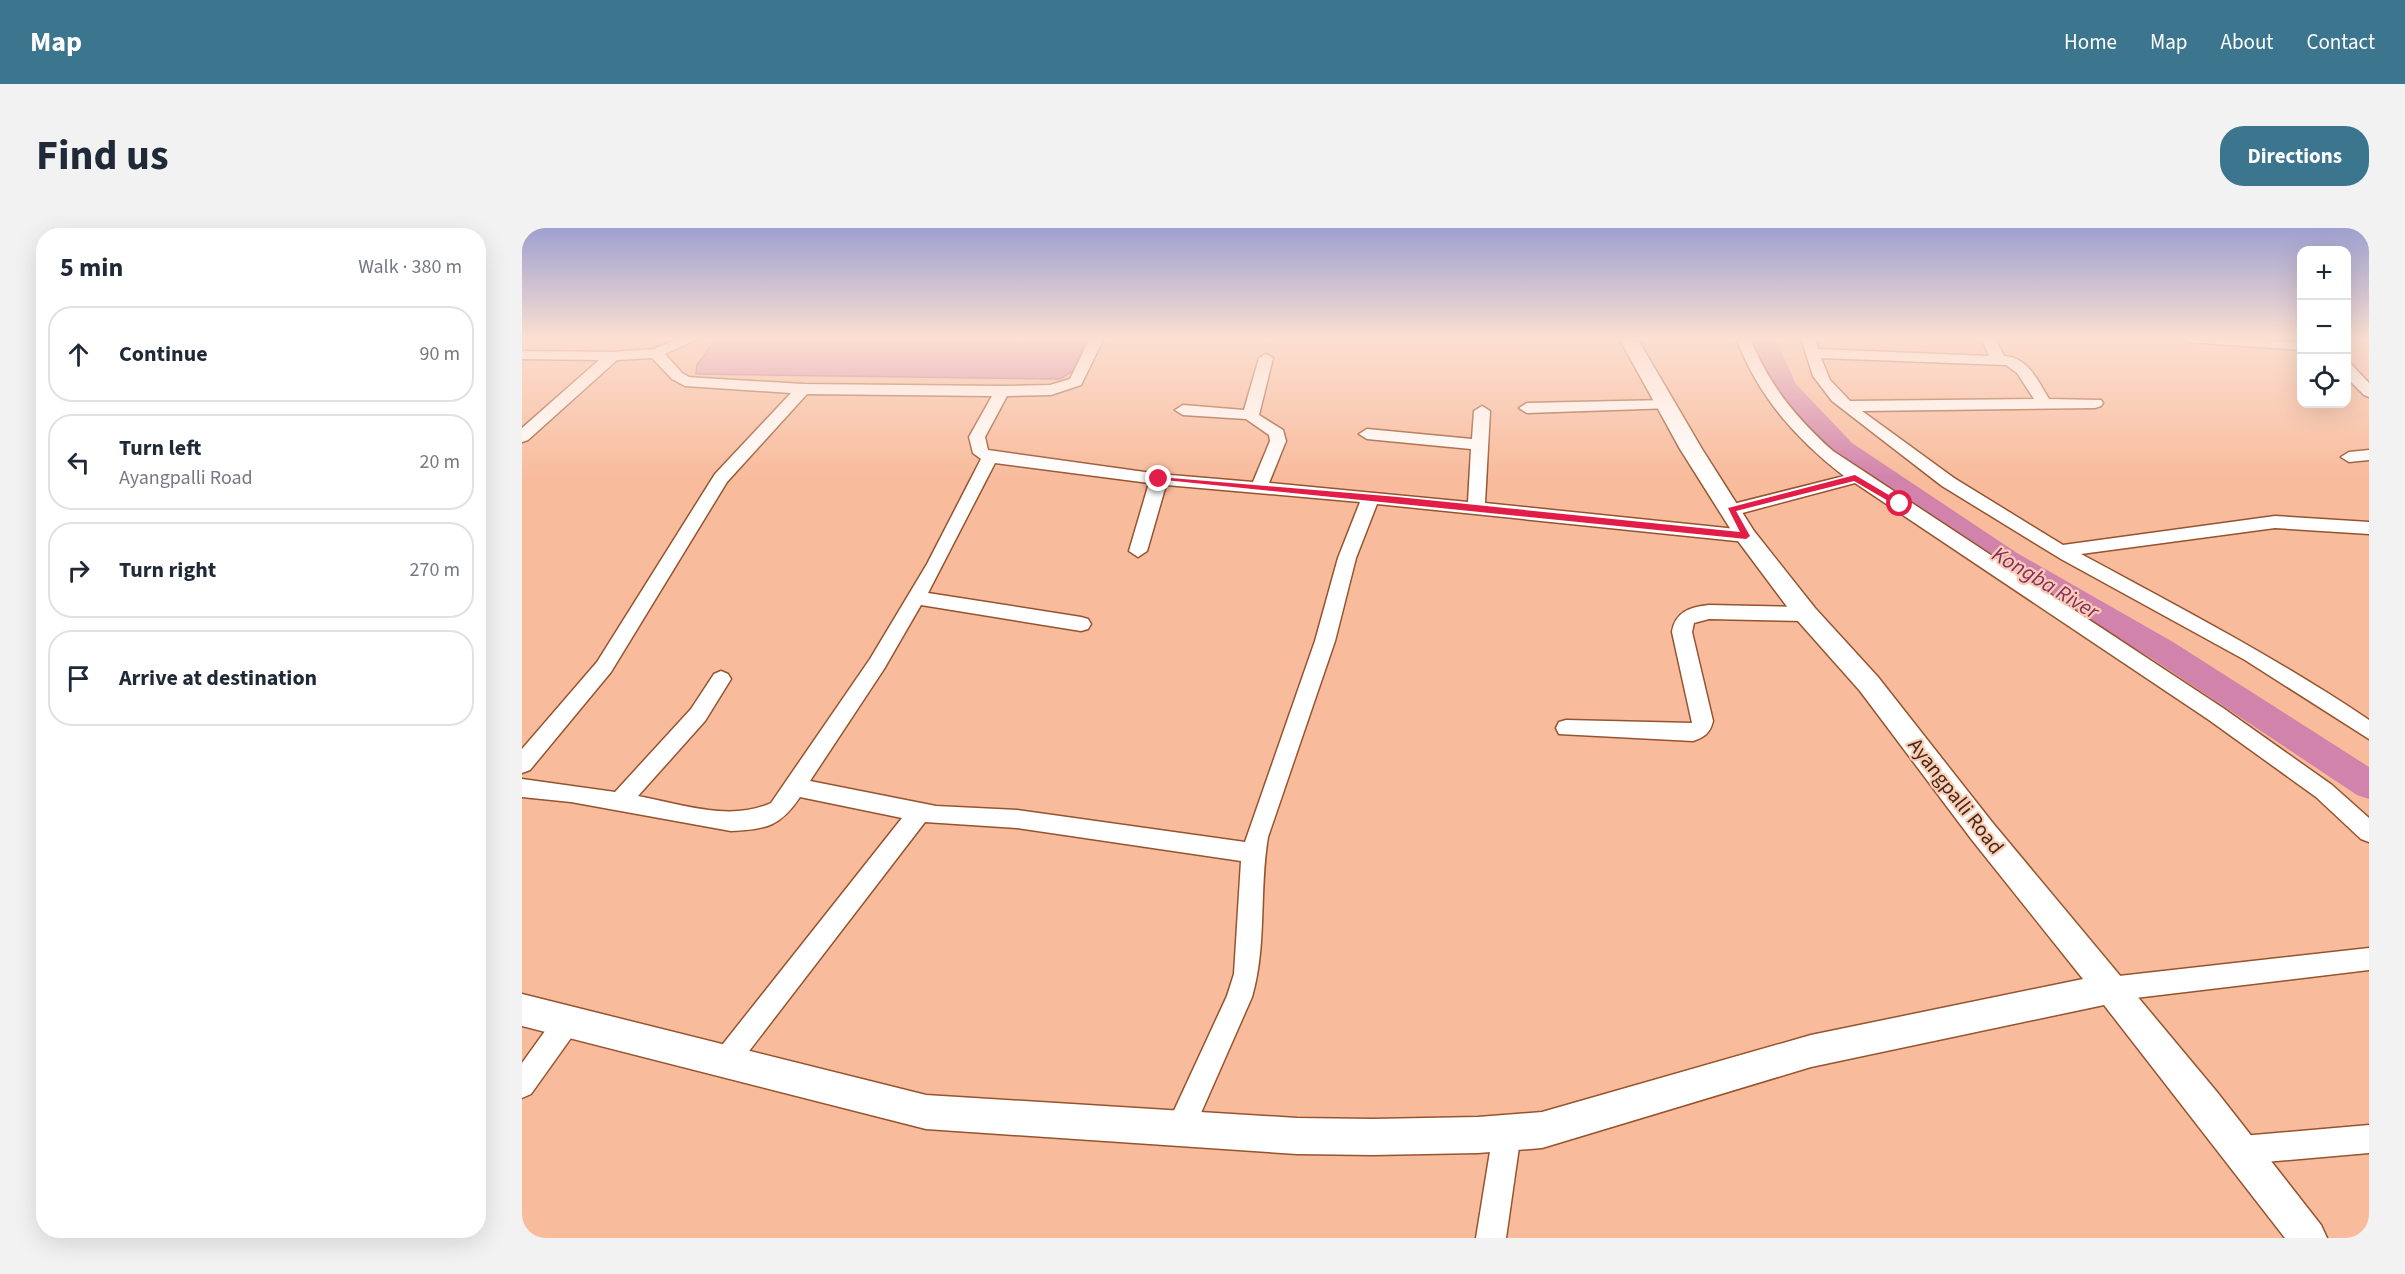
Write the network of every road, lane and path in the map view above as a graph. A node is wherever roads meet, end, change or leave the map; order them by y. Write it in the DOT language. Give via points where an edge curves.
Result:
graph roads {
  1 [pos="580,385"];
  2 [pos="755,385"];
  3 [pos="1066,385"];
  4 [pos="1259,385"];
  5 [pos="1655,385"];
  6 [pos="1766,385"];
  7 [pos="1827,385"];
  8 [pos="2032,385"];
  9 [pos="803,388"];
  10 [pos="1002,391"];
  11 [pos="2044,403"];
  12 [pos="2095,403"];
  13 [pos="1666,405"];
  14 [pos="1849,406"];
  15 [pos="1527,408"];
  16 [pos="1183,410"];
  17 [pos="1482,411"];
  18 [pos="1251,415"];
  19 [pos="1367,434"];
  20 [pos="522,437"];
  21 [pos="1480,444"];
  22 [pos="2369,455"];
  23 [pos="990,457"];
  24 [pos="2349,457"];
  25 [pos="1855,478"];
  26 [pos="1159,479"];
  27 [pos="1259,487"];
  28 [pos="1371,497"];
  29 [pos="1476,508"];
  30 [pos="1731,510"];
  31 [pos="2369,528"];
  32 [pos="1746,536"];
  33 [pos="1138,551"];
  34 [pos="2061,551"];
  35 [pos="917,598"];
  36 [pos="1806,614"];
  37 [pos="1081,624"];
  38 [pos="721,679"];
  39 [pos="1566,728"];
  40 [pos="2369,731"];
  41 [pos="522,764"];
  42 [pos="794,787"];
  43 [pos="522,788"];
  44 [pos="620,801"];
  45 [pos="920,812"];
  46 [pos="2369,832"];
  47 [pos="1254,853"];
  48 [pos="2369,959"];
  49 [pos="2110,989"];
  50 [pos="522,1010"];
  51 [pos="567,1022"];
  52 [pos="724,1063"];
  53 [pos="522,1085"];
  54 [pos="1180,1128"];
  55 [pos="1507,1133"];
  56 [pos="2369,1139"];
  57 [pos="2242,1150"];
  58 [pos="1491,1238"];
  59 [pos="2308,1238"];
  1 -- 20 [label="street"];
  2 -- 9 [label="street"];
  3 -- 10 [label="street" via="1051,390"];
  4 -- 18 [label="street"];
  5 -- 13 [label="street, Ayangpalli Road"];
  6 -- 25 [label="street" via="1821,450"];
  7 -- 14 [label="street"];
  8 -- 11 [label="street"];
  9 -- 10 [label="street"];
  9 -- 41 [label="street" via="721,478 604,667"];
  10 -- 23 [label="street" via="977,437 981,453"];
  11 -- 12 [label="street"];
  11 -- 14 [label="street"];
  13 -- 15 [label="street"];
  13 -- 30 [label="street, Ayangpalli Road"];
  14 -- 34 [label="street" via="1953,485"];
  16 -- 18 [label="street"];
  17 -- 21 [label="street"];
  18 -- 27 [label="street" via="1278,435"];
  19 -- 21 [label="street"];
  21 -- 29 [label="street"];
  22 -- 24 [label="street"];
  23 -- 26 [label="street"];
  23 -- 35 [label="street"];
  25 -- 30 [label="street"];
  25 -- 46 [label="street" via="2216,714 2324,791"];
  26 -- 27 [label="street"];
  26 -- 33 [label="street"];
  27 -- 28 [label="street"];
  28 -- 29 [label="street"];
  28 -- 47 [label="street" via="1347,558 1325,641"];
  29 -- 32 [label="street"];
  30 -- 32 [label="street, Ayangpalli Road"];
  31 -- 34 [label="street" via="2275,522"];
  32 -- 36 [label="street, Ayangpalli Road"];
  34 -- 40 [label="street" via="2268,663"];
  35 -- 37 [label="street"];
  35 -- 42 [label="street"];
  36 -- 39 [label="street" via="1709,612 1687,617 1682,632 1704,722 1693,733"];
  36 -- 49 [label="street, Ayangpalli Road" via="1869,684"];
  38 -- 44 [label="street" via="698,715"];
  42 -- 44 [label="street" via="779,810 746,822"];
  42 -- 45 [label="street"];
  43 -- 44 [label="street"];
  45 -- 47 [label="street" via="1017,819"];
  45 -- 52 [label="street"];
  47 -- 54 [label="street" via="1246,974"];
  48 -- 49 [label="street"];
  49 -- 55 [label="street" via="1811,1052 1542,1130"];
  49 -- 57 [label="street, Ayangpalli Road"];
  50 -- 51 [label="street"];
  51 -- 52 [label="street"];
  51 -- 53 [label="street"];
  52 -- 54 [label="street" via="926,1112"];
  54 -- 55 [label="street" via="1297,1136"];
  55 -- 58 [label="street"];
  56 -- 57 [label="street"];
  57 -- 59 [label="street, Ayangpalli Road"];
}
